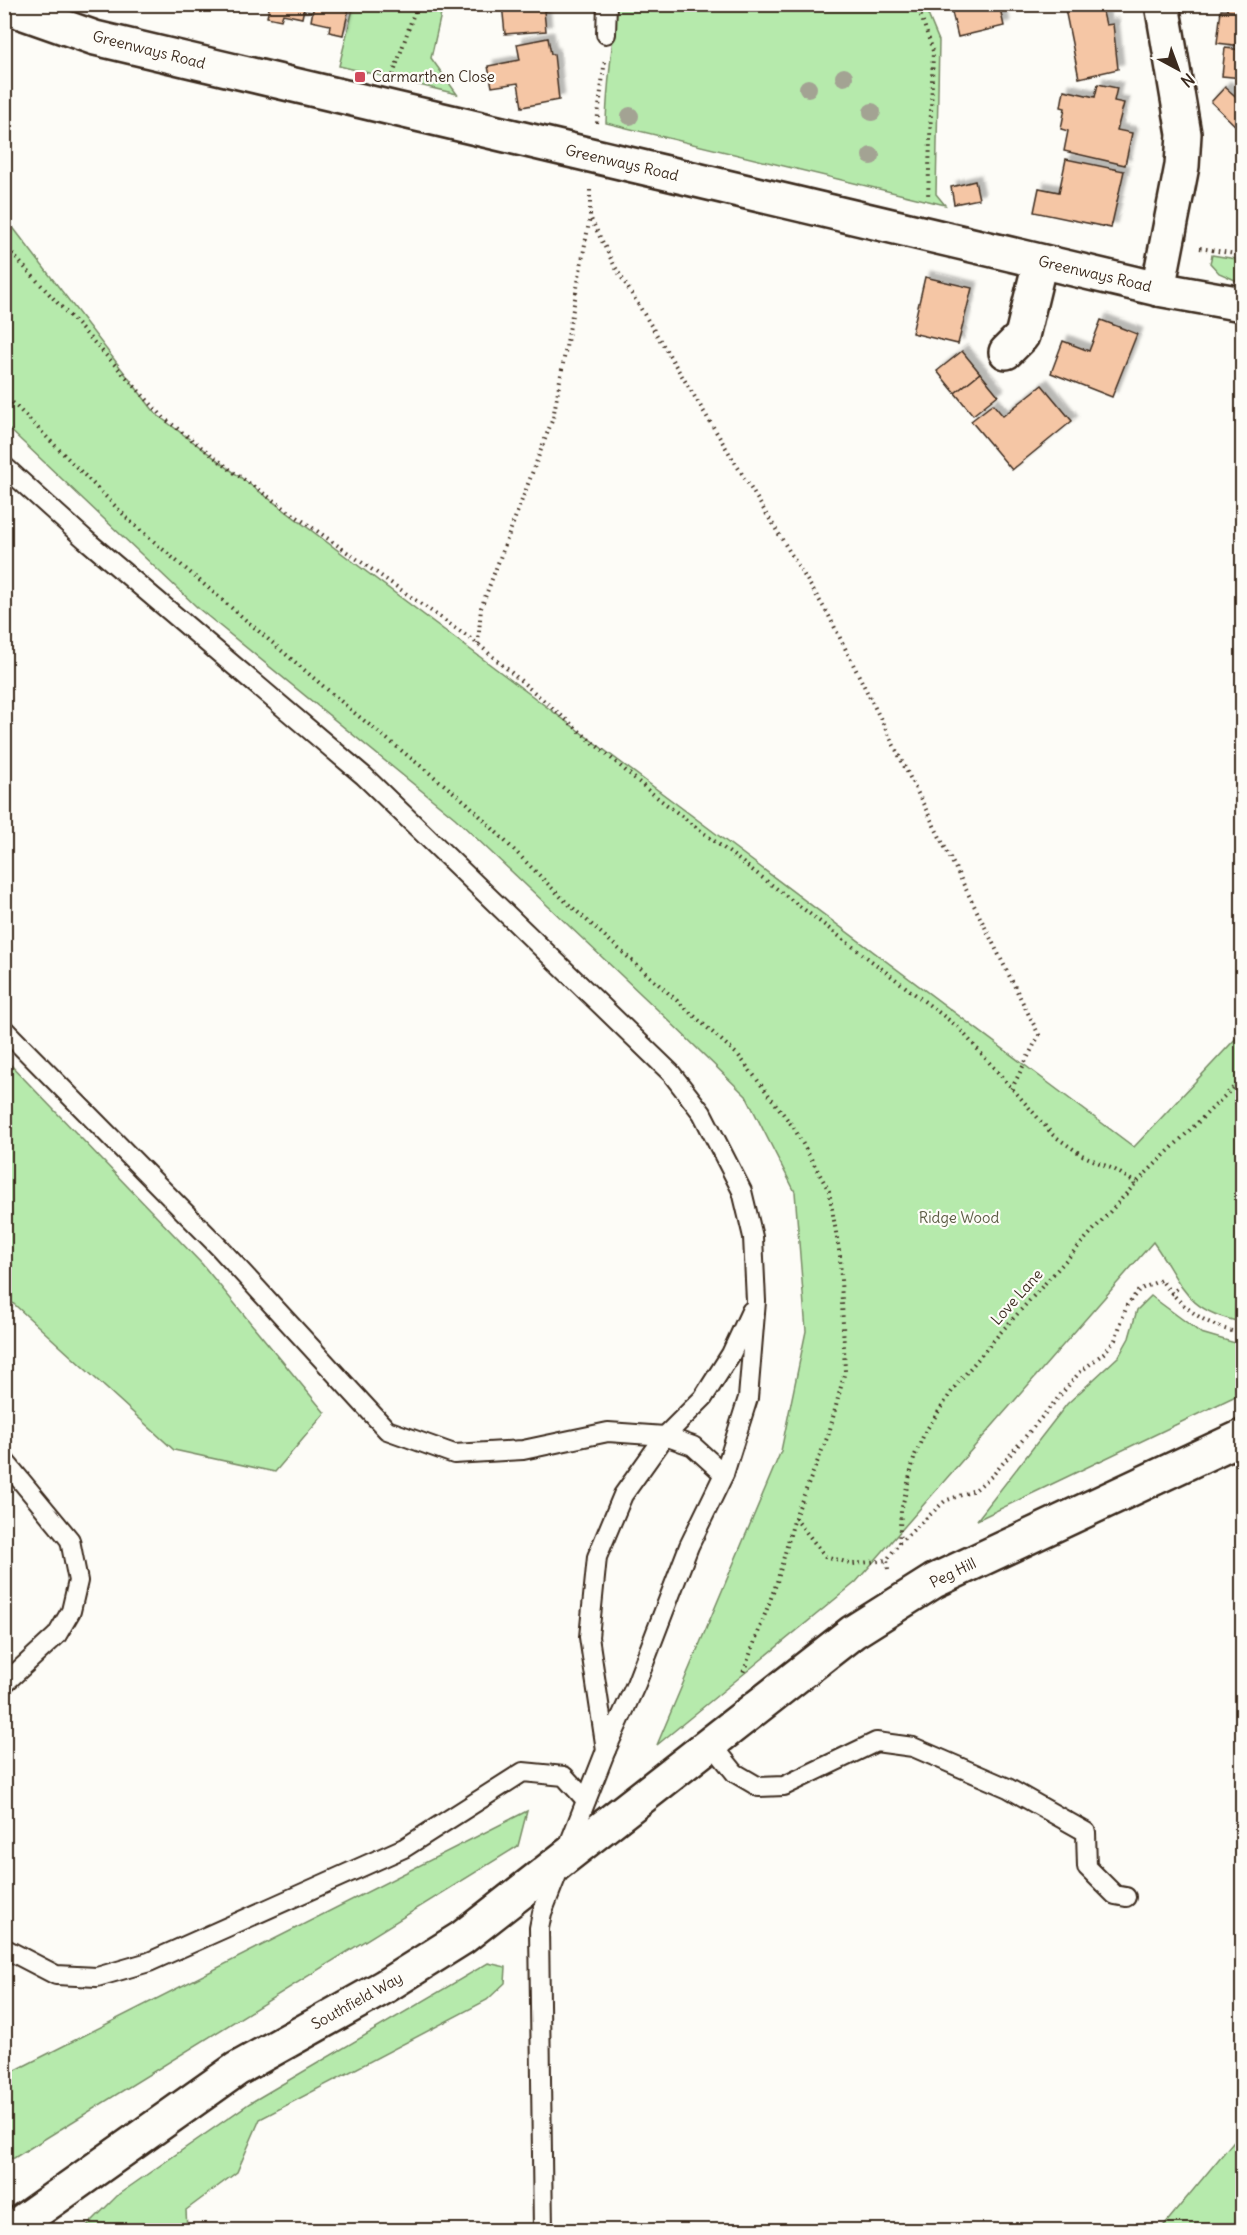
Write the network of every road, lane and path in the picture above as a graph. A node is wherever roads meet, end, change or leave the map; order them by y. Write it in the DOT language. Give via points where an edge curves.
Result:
graph roads {
  1 [pos="417,4"];
  2 [pos="607,4"];
  3 [pos="917,4"];
  4 [pos="1162,4"];
  5 [pos="4,6"];
  6 [pos="606,34"];
  7 [pos="382,107"];
  8 [pos="594,156"];
  9 [pos="590,217"];
  10 [pos="927,235"];
  11 [pos="1167,243"];
  12 [pos="4,245"];
  13 [pos="1242,255"];
  14 [pos="1040,262"];
  15 [pos="1158,289"];
  16 [pos="1242,304"];
  17 [pos="1006,352"];
  18 [pos="4,394"];
  19 [pos="4,466"];
  20 [pos="478,644"];
  21 [pos="4,1029"];
  22 [pos="1242,1079"];
  23 [pos="1011,1090"];
  24 [pos="1136,1183"];
  25 [pos="1179,1287"];
  26 [pos="1171,1294"];
  27 [pos="756,1302"];
  28 [pos="1242,1333"];
  29 [pos="665,1436"];
  30 [pos="1242,1437"];
  31 [pos="4,1460"];
  32 [pos="724,1474"];
  33 [pos="795,1517"];
  34 [pos="899,1543"];
  35 [pos="887,1560"];
  36 [pos="888,1575"];
  37 [pos="4,1684"];
  38 [pos="751,1711"];
  39 [pos="606,1750"];
  40 [pos="702,1750"];
  41 [pos="586,1800"];
  42 [pos="562,1860"];
  43 [pos="1126,1898"];
  44 [pos="4,1948"];
  45 [pos="10,2230"];
  46 [pos="543,2230"];
  1 -- 7 [label="path"];
  2 -- 6 [label="lane"];
  3 -- 10 [label="path" via="933,51"];
  4 -- 11 [label="street" via="1184,134"];
  5 -- 7 [label="street, Greenways Road" via="95,38"];
  6 -- 8 [label="path"];
  7 -- 8 [label="street, Greenways Road"];
  8 -- 9 [label="path"];
  8 -- 10 [label="street, Greenways Road"];
  9 -- 20 [label="path" via="553,418 481,608"];
  9 -- 23 [label="path" via="614,266 829,616 1039,1035"];
  10 -- 14 [label="street, Greenways Road"];
  11 -- 13 [label="path"];
  11 -- 15 [label="street"];
  12 -- 20 [label="path" via="164,418 236,474"];
  14 -- 15 [label="street, Greenways Road"];
  14 -- 17 [label="street" via="1022,336"];
  15 -- 16 [label="street, Greenways Road"];
  18 -- 33 [label="path" via="132,523 357,715 467,803 564,900 740,1056 794,1128 829,1191 840,1256 845,1371 829,1433"];
  19 -- 27 [label="lane" via="364,776 671,1073 702,1113 742,1191 753,1237"];
  20 -- 23 [label="path" via="654,795 958,1027"];
  21 -- 29 [label="lane" via="219,1247 387,1430 454,1454 523,1450 608,1432"];
  22 -- 24 [label="path, Love Lane"];
  23 -- 24 [label="path" via="1053,1135"];
  24 -- 34 [label="path, Love Lane" via="1000,1333 956,1385 925,1432 908,1479"];
  25 -- 26 [label="path"];
  26 -- 28 [label="path" via="1206,1322"];
  26 -- 34 [label="path" via="1161,1280 1139,1290 1127,1305 1115,1340 1079,1373 993,1475 975,1490 945,1501"];
  27 -- 29 [label="lane" via="704,1398"];
  27 -- 32 [label="lane" via="748,1398"];
  29 -- 32 [label="lane" via="693,1446"];
  29 -- 39 [label="lane" via="623,1496 597,1557 589,1637"];
  30 -- 38 [label="street, Peg Hill" via="934,1581 853,1632"];
  31 -- 37 [label="lane" via="70,1540 78,1581 71,1611 57,1635"];
  32 -- 39 [label="lane" via="689,1546"];
  33 -- 35 [label="path" via="825,1556 853,1564"];
  33 -- 38 [label="path" via="777,1582 742,1676 740,1690"];
  34 -- 35 [label="path, Love Lane"];
  35 -- 36 [label="path"];
  38 -- 40 [label="street, Peg Hill"];
  39 -- 41 [label="lane"];
  40 -- 42 [label="street, Southfield Way"];
  40 -- 43 [label="lane" via="759,1787 784,1786 876,1743 913,1747 1008,1788 1086,1832 1087,1867 1115,1895"];
  41 -- 42 [label="lane"];
  41 -- 44 [label="lane" via="564,1776 523,1772 404,1848 149,1962 97,1977 56,1975"];
  42 -- 45 [label="street, Southfield Way" via="443,1951 237,2069"];
  42 -- 46 [label="lane" via="546,1897 539,1928"];
}
